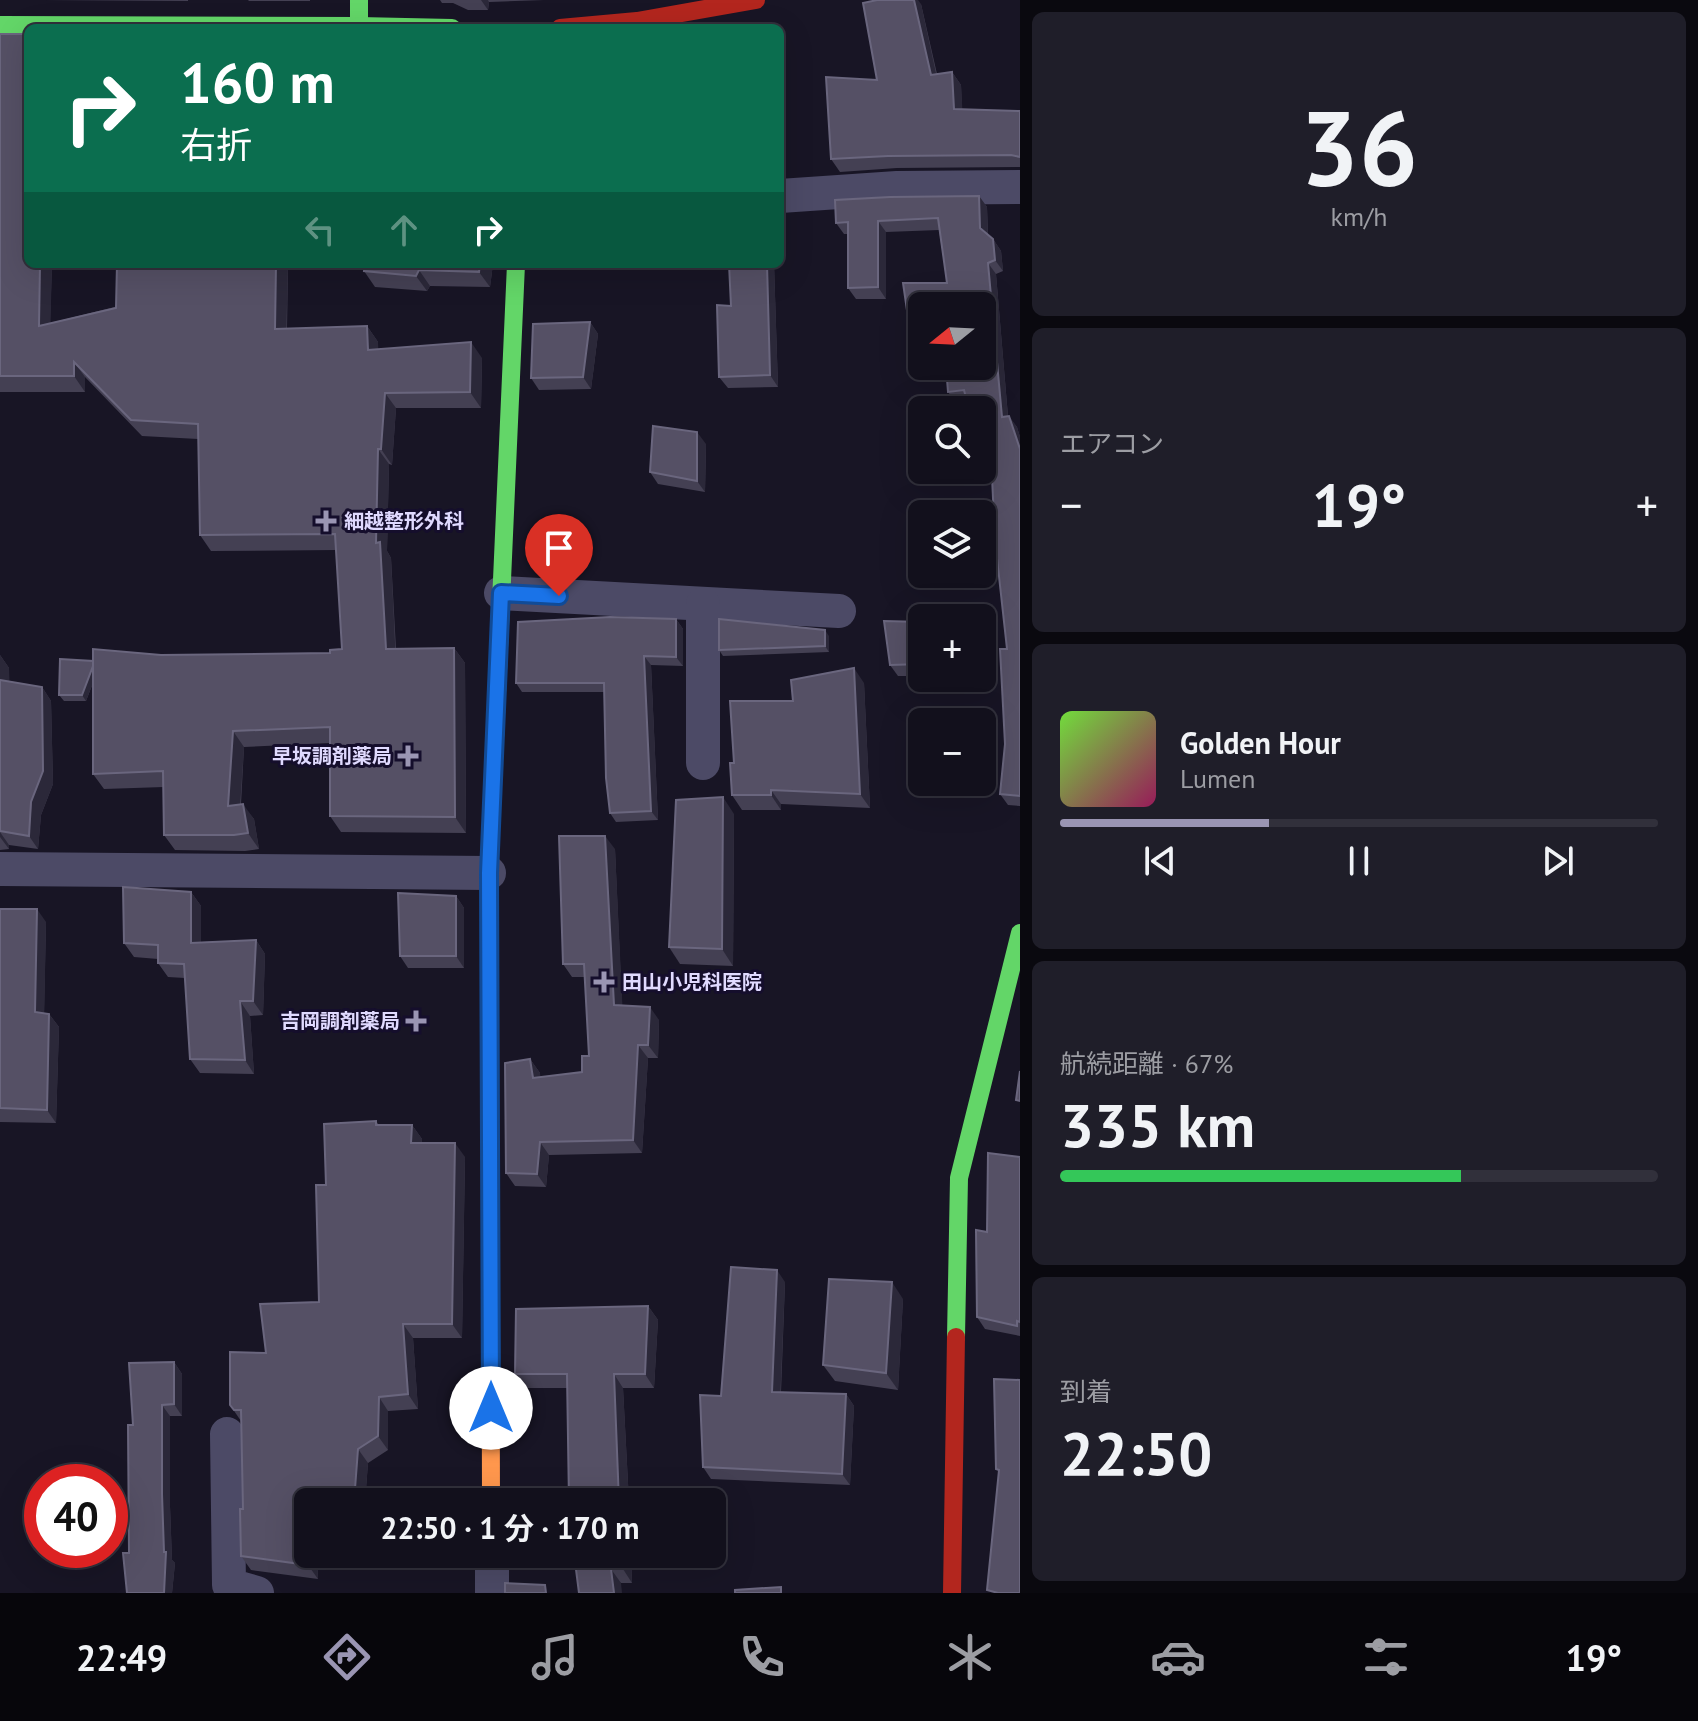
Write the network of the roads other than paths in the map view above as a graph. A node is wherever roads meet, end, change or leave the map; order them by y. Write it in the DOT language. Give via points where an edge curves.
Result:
graph roads {
  1 [pos="359,0"];
  2 [pos="756,0"];
  3 [pos="359,24"];
  4 [pos="604,24"];
  5 [pos="0,25"];
  6 [pos="24,25"];
  7 [pos="1020,187"];
  8 [pos="784,196"];
  9 [pos="516,268"];
  10 [pos="501,593"];
  11 [pos="703,604"];
  12 [pos="839,611"];
  13 [pos="703,763"];
  14 [pos="0,869"];
  15 [pos="489,873"];
  16 [pos="1020,933"];
  17 [pos="227,1434"];
  18 [pos="491,1488"];
  19 [pos="492,1568"];
  20 [pos="257,1593"];
  21 [pos="492,1593"];
  22 [pos="952,1593"];
  1 -- 3 [label="street"];
  2 -- 4 [label="street"];
  5 -- 6 [label="street"];
  7 -- 8 [label="street"];
  9 -- 10 [label="street"];
  10 -- 11 [label="street"];
  10 -- 15 [label="street"];
  11 -- 12 [label="street"];
  11 -- 13 [label="street"];
  14 -- 15 [label="street"];
  15 -- 18 [label="street"];
  16 -- 22 [label="street" via="959,1178"];
  17 -- 20 [label="street" via="229,1585"];
  19 -- 21 [label="street"];
}
